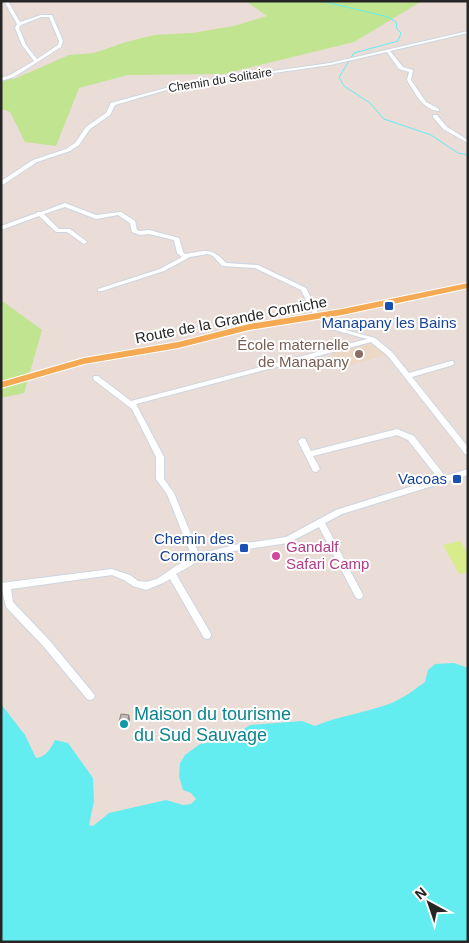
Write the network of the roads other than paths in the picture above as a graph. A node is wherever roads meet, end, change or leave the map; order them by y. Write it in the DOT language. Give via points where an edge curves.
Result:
graph roads {
  1 [pos="6,1"];
  2 [pos="19,24"];
  3 [pos="467,35"];
  4 [pos="388,51"];
  5 [pos="36,61"];
  6 [pos="1,80"];
  7 [pos="429,109"];
  8 [pos="440,116"];
  9 [pos="468,142"];
  10 [pos="1,184"];
  11 [pos="40,213"];
  12 [pos="1,228"];
  13 [pos="84,242"];
  14 [pos="188,256"];
  15 [pos="468,286"];
  16 [pos="100,290"];
  17 [pos="320,315"];
  18 [pos="373,339"];
  19 [pos="451,363"];
  20 [pos="407,376"];
  21 [pos="96,378"];
  22 [pos="1,385"];
  23 [pos="131,402"];
  24 [pos="302,441"];
  25 [pos="468,452"];
  26 [pos="309,454"];
  27 [pos="316,469"];
  28 [pos="468,472"];
  29 [pos="443,479"];
  30 [pos="321,523"];
  31 [pos="197,558"];
  32 [pos="171,572"];
  33 [pos="4,587"];
  34 [pos="359,595"];
  35 [pos="207,635"];
  36 [pos="90,696"];
  1 -- 2 [label="street"];
  2 -- 5 [label="street" via="17,28 24,46"];
  2 -- 5 [label="street" via="51,16 56,24 60,46"];
  3 -- 4 [label="street, Chemin du Solitaire"];
  4 -- 7 [label="street" via="400,68 411,71 410,84"];
  4 -- 10 [label="street, Chemin du Solitaire" via="343,62 180,85 123,100 112,104 106,116 92,125 82,140 72,147 35,161"];
  5 -- 6 [label="street"];
  7 -- 8 [label="street"];
  7 -- 8 [label="street" via="437,110"];
  8 -- 9 [label="street" via="445,128"];
  11 -- 12 [label="street"];
  11 -- 13 [label="street" via="58,231 68,230"];
  11 -- 14 [label="street" via="65,205 96,217 119,213 133,222 137,233 149,232 177,239 180,253"];
  14 -- 16 [label="street" via="162,270"];
  14 -- 17 [label="street" via="209,252 224,265 256,266 304,289"];
  15 -- 17 [label="main road, Route de la Grande Corniche"];
  17 -- 18 [label="street" via="333,328"];
  17 -- 22 [label="main road, Route de la Grande Corniche" via="84,361"];
  18 -- 20 [label="street"];
  18 -- 23 [label="street"];
  19 -- 20 [label="street"];
  20 -- 25 [label="street"];
  21 -- 23 [label="street"];
  23 -- 31 [label="street" via="160,457 160,479 170,493"];
  24 -- 26 [label="street"];
  26 -- 27 [label="street"];
  26 -- 29 [label="street" via="397,432 411,438"];
  28 -- 29 [label="street"];
  29 -- 30 [label="street" via="339,512"];
  30 -- 31 [label="street" via="278,543 234,548"];
  30 -- 34 [label="street"];
  31 -- 32 [label="street"];
  32 -- 33 [label="street" via="160,582 146,586 112,572"];
  32 -- 35 [label="street"];
  33 -- 36 [label="street" via="9,604"];
}
